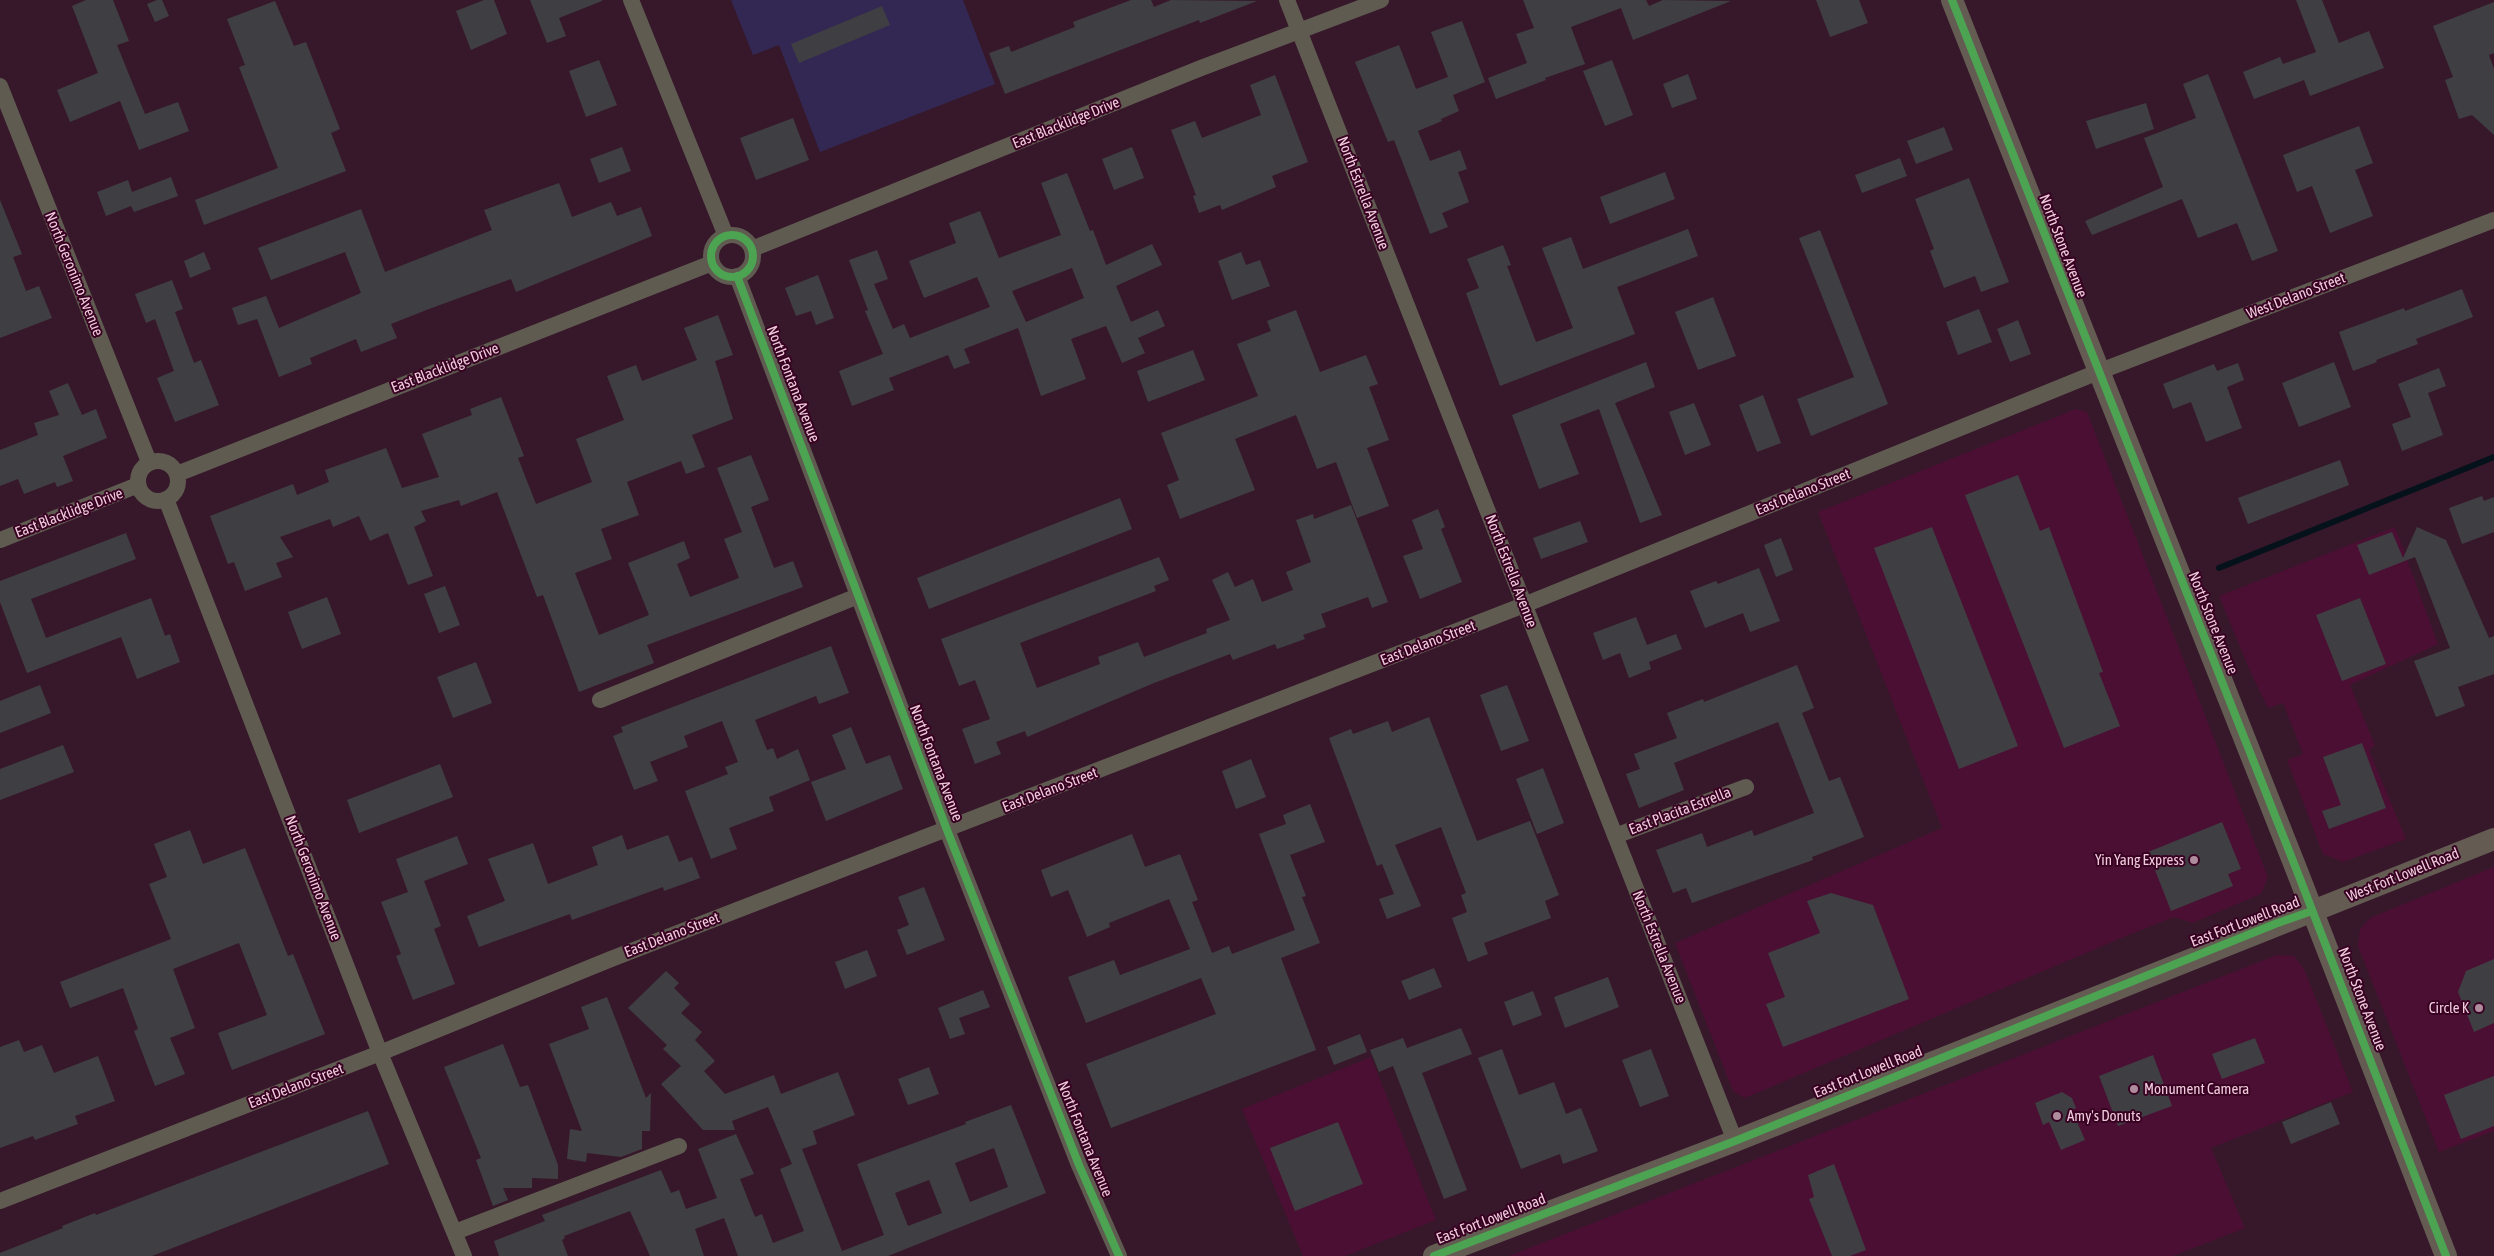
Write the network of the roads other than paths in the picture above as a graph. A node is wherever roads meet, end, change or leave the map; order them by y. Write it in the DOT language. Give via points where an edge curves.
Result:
graph roads {
  1 [pos="631,0"];
  2 [pos="1287,0"];
  3 [pos="1381,0"];
  4 [pos="1952,0"];
  5 [pos="1300,32"];
  6 [pos="0,86"];
  7 [pos="2494,220"];
  8 [pos="726,236"];
  9 [pos="752,249"];
  10 [pos="712,263"];
  11 [pos="737,276"];
  12 [pos="2098,372"];
  13 [pos="149,462"];
  14 [pos="177,474"];
  15 [pos="138,486"];
  16 [pos="166,499"];
  17 [pos="0,540"];
  18 [pos="858,596"];
  19 [pos="1524,605"];
  20 [pos="600,700"];
  21 [pos="1746,786"];
  22 [pos="947,830"];
  23 [pos="1615,836"];
  24 [pos="2494,838"];
  25 [pos="2312,911"];
  26 [pos="380,1053"];
  27 [pos="1735,1141"];
  28 [pos="679,1146"];
  29 [pos="0,1201"];
  30 [pos="455,1232"];
  31 [pos="464,1256"];
  32 [pos="1119,1256"];
  33 [pos="1434,1256"];
  34 [pos="2446,1256"];
  1 -- 8 [label="street"];
  2 -- 5 [label="street, North Estrella Avenue"];
  3 -- 5 [label="street, East Blacklidge Drive"];
  4 -- 12 [label="main road, North Stone Avenue"];
  5 -- 9 [label="street, East Blacklidge Drive" via="1201,68"];
  5 -- 19 [label="street, North Estrella Avenue"];
  6 -- 13 [label="street, North Geronimo Avenue"];
  7 -- 12 [label="street, West Delano Street"];
  8 -- 9 [label="street" via="744,239"];
  8 -- 10 [label="street" via="712,248"];
  9 -- 11 [label="street" via="752,264"];
  10 -- 11 [label="street" via="720,273"];
  10 -- 14 [label="street, East Blacklidge Drive"];
  11 -- 18 [label="street, North Fontana Avenue"];
  12 -- 19 [label="street, East Delano Street"];
  12 -- 25 [label="main road, North Stone Avenue"];
  13 -- 14 [label="street" via="167,462"];
  13 -- 15 [label="street" via="139,473"];
  14 -- 16 [label="street" via="177,488"];
  15 -- 16 [label="street" via="145,497 154,501"];
  15 -- 17 [label="street, East Blacklidge Drive"];
  16 -- 26 [label="street, North Geronimo Avenue"];
  18 -- 20 [label="street"];
  18 -- 22 [label="street, North Fontana Avenue"];
  19 -- 22 [label="street, East Delano Street"];
  19 -- 23 [label="street, North Estrella Avenue"];
  21 -- 23 [label="street, East Placita Estrella"];
  22 -- 26 [label="street, East Delano Street" via="610,959"];
  22 -- 32 [label="street, North Fontana Avenue" via="1079,1165"];
  23 -- 27 [label="street, North Estrella Avenue"];
  24 -- 25 [label="main road, West Fort Lowell Road"];
  25 -- 27 [label="main road, East Fort Lowell Road"];
  25 -- 34 [label="main road, North Stone Avenue"];
  26 -- 29 [label="street, East Delano Street"];
  26 -- 30 [label="street, North Geronimo Avenue"];
  27 -- 33 [label="main road, East Fort Lowell Road"];
  28 -- 30 [label="street"];
  30 -- 31 [label="street, North Geronimo Avenue"];
}
